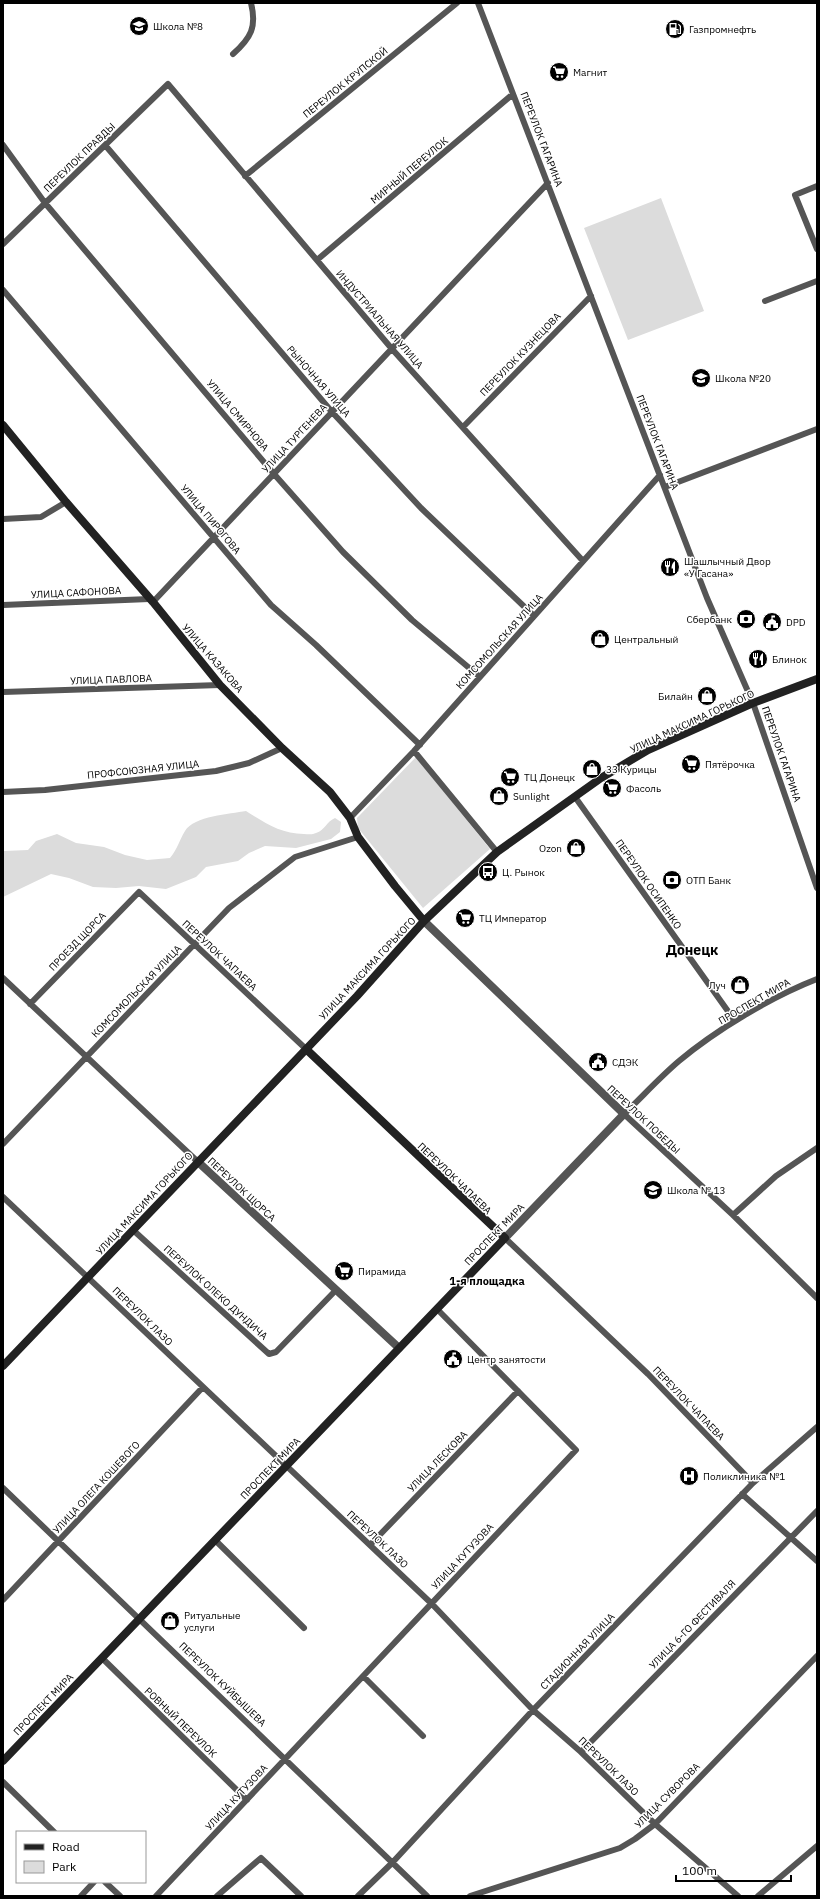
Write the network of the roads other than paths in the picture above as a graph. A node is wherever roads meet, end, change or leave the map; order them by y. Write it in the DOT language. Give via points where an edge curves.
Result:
graph roads {
  1 [pos="251,3"];
  2 [pos="457,3"];
  3 [pos="478,3"];
  4 [pos="233,54"];
  5 [pos="168,84"];
  6 [pos="514,94"];
  7 [pos="3,145"];
  8 [pos="105,145"];
  9 [pos="245,176"];
  10 [pos="548,183"];
  11 [pos="817,186"];
  12 [pos="46,203"];
  13 [pos="3,244"];
  14 [pos="817,250"];
  15 [pos="317,260"];
  16 [pos="817,281"];
  17 [pos="3,290"];
  18 [pos="591,296"];
  19 [pos="765,301"];
  20 [pos="392,348"];
  21 [pos="332,412"];
  22 [pos="3,425"];
  23 [pos="463,427"];
  24 [pos="817,429"];
  25 [pos="274,474"];
  26 [pos="660,475"];
  27 [pos="665,487"];
  28 [pos="66,502"];
  29 [pos="3,519"];
  30 [pos="214,538"];
  31 [pos="583,561"];
  32 [pos="151,601"];
  33 [pos="3,606"];
  34 [pos="534,616"];
  35 [pos="480,677"];
  36 [pos="817,679"];
  37 [pos="220,686"];
  38 [pos="3,692"];
  39 [pos="753,703"];
  40 [pos="420,745"];
  41 [pos="282,748"];
  42 [pos="414,751"];
  43 [pos="3,792"];
  44 [pos="575,797"];
  45 [pos="350,818"];
  46 [pos="358,836"];
  47 [pos="497,852"];
  48 [pos="817,888"];
  49 [pos="139,892"];
  50 [pos="424,921"];
  51 [pos="194,945"];
  52 [pos="3,978"];
  53 [pos="817,979"];
  54 [pos="30,1004"];
  55 [pos="735,1021"];
  56 [pos="306,1049"];
  57 [pos="86,1057"];
  58 [pos="624,1114"];
  59 [pos="3,1144"];
  60 [pos="817,1148"];
  61 [pos="197,1161"];
  62 [pos="3,1197"];
  63 [pos="734,1215"];
  64 [pos="133,1230"];
  65 [pos="505,1238"];
  66 [pos="88,1277"];
  67 [pos="336,1290"];
  68 [pos="817,1298"];
  69 [pos="437,1309"];
  70 [pos="399,1348"];
  71 [pos="3,1366"];
  72 [pos="203,1387"];
  73 [pos="518,1391"];
  74 [pos="817,1427"];
  75 [pos="286,1466"];
  76 [pos="753,1483"];
  77 [pos="3,1488"];
  78 [pos="742,1494"];
  79 [pos="817,1511"];
  80 [pos="792,1536"];
  81 [pos="215,1540"];
  82 [pos="59,1541"];
  83 [pos="370,1545"];
  84 [pos="817,1561"];
  85 [pos="3,1600"];
  86 [pos="432,1604"];
  87 [pos="140,1618"];
  88 [pos="304,1628"];
  89 [pos="817,1656"];
  90 [pos="102,1658"];
  91 [pos="363,1676"];
  92 [pos="533,1710"];
  93 [pos="423,1736"];
  94 [pos="582,1752"];
  95 [pos="286,1759"];
  96 [pos="3,1760"];
  97 [pos="3,1782"];
  98 [pos="247,1800"];
  99 [pos="654,1824"];
  100 [pos="53,1831"];
  101 [pos="817,1846"];
  102 [pos="392,1863"];
  103 [pos="93,1883"];
  104 [pos="106,1883"];
  105 [pos="81,1896"];
  106 [pos="120,1896"];
  107 [pos="156,1896"];
  108 [pos="217,1896"];
  109 [pos="301,1896"];
  110 [pos="358,1896"];
  111 [pos="427,1896"];
  112 [pos="470,1896"];
  113 [pos="738,1896"];
  114 [pos="758,1896"];
  1 -- 4 [label="street" via="255,18 251,34"];
  2 -- 9 [label="street, ПЕРЕУЛОК КРУПСКОЙ"];
  3 -- 6 [label="street, ПЕРЕУЛОК ГАГАРИНА"];
  5 -- 8 [label="street, ПЕРЕУЛОК ПРАВДЫ"];
  5 -- 9 [label="street, ИНДУСТРИАЛЬНАЯ УЛИЦА"];
  6 -- 10 [label="street, ПЕРЕУЛОК ГАГАРИНА"];
  6 -- 15 [label="street, МИРНЫЙ ПЕРЕУЛОК"];
  7 -- 12 [label="street, УЛИЦА СМИРНОВА"];
  8 -- 12 [label="street, ПЕРЕУЛОК ПРАВДЫ"];
  8 -- 21 [label="street, РЫНОЧНАЯ УЛИЦА"];
  9 -- 15 [label="street, ИНДУСТРИАЛЬНАЯ УЛИЦА"];
  10 -- 18 [label="street, ПЕРЕУЛОК ГАГАРИНА"];
  10 -- 20 [label="street, УЛИЦА ТУРГЕНЕВА"];
  11 -- 14 [label="street" via="796,195"];
  12 -- 13 [label="street, ПЕРЕУЛОК ПРАВДЫ"];
  12 -- 25 [label="street, УЛИЦА СМИРНОВА"];
  15 -- 20 [label="street, ИНДУСТРИАЛЬНАЯ УЛИЦА"];
  16 -- 19 [label="street"];
  17 -- 30 [label="street, УЛИЦА ПИРОГОВА"];
  18 -- 23 [label="street, ПЕРЕУЛОК КУЗНЕЦОВА"];
  18 -- 26 [label="street, ПЕРЕУЛОК ГАГАРИНА"];
  20 -- 21 [label="street, УЛИЦА ТУРГЕНЕВА"];
  20 -- 23 [label="street, ИНДУСТРИАЛЬНАЯ УЛИЦА"];
  21 -- 25 [label="street, УЛИЦА ТУРГЕНЕВА"];
  21 -- 34 [label="street, РЫНОЧНАЯ УЛИЦА" via="421,508"];
  22 -- 28 [label="main road, УЛИЦА КАЗАКОВА"];
  23 -- 31 [label="street, ИНДУСТРИАЛЬНАЯ УЛИЦА"];
  24 -- 27 [label="street"];
  25 -- 30 [label="street, УЛИЦА ТУРГЕНЕВА"];
  25 -- 35 [label="street, УЛИЦА СМИРНОВА" via="343,552 412,620"];
  26 -- 27 [label="street, ПЕРЕУЛОК ГАГАРИНА"];
  26 -- 31 [label="street, КОМСОМОЛЬСКАЯ УЛИЦА"];
  27 -- 39 [label="street, ПЕРЕУЛОК ГАГАРИНА" via="707,598"];
  28 -- 29 [label="street" via="41,517"];
  28 -- 32 [label="main road, УЛИЦА КАЗАКОВА"];
  30 -- 32 [label="street, УЛИЦА ТУРГЕНЕВА"];
  30 -- 40 [label="street, УЛИЦА ПИРОГОВА" via="271,606 316,645"];
  31 -- 34 [label="street, КОМСОМОЛЬСКАЯ УЛИЦА"];
  32 -- 33 [label="street, УЛИЦА САФОНОВА"];
  32 -- 37 [label="main road, УЛИЦА КАЗАКОВА"];
  34 -- 35 [label="street, КОМСОМОЛЬСКАЯ УЛИЦА"];
  35 -- 40 [label="street, КОМСОМОЛЬСКАЯ УЛИЦА"];
  36 -- 39 [label="main road, УЛИЦА МАКСИМА ГОРЬКОГО"];
  37 -- 38 [label="street, УЛИЦА ПАВЛОВА"];
  37 -- 41 [label="main road, УЛИЦА КАЗАКОВА"];
  39 -- 44 [label="main road, УЛИЦА МАКСИМА ГОРЬКОГО" via="648,750"];
  39 -- 48 [label="street, ПЕРЕУЛОК ГАГАРИНА"];
  40 -- 42 [label="street, КОМСОМОЛЬСКАЯ УЛИЦА"];
  41 -- 43 [label="street, ПРОФСОЮЗНАЯ УЛИЦА" via="249,763 216,771 45,790"];
  41 -- 45 [label="main road, УЛИЦА КАЗАКОВА" via="330,792"];
  42 -- 45 [label="street, КОМСОМОЛЬСКАЯ УЛИЦА"];
  42 -- 47 [label="street"];
  44 -- 47 [label="main road, УЛИЦА МАКСИМА ГОРЬКОГО"];
  44 -- 55 [label="street, ПЕРЕУЛОК ОСИПЕНКО"];
  45 -- 46 [label="main road, УЛИЦА КАЗАКОВА"];
  46 -- 50 [label="main road, УЛИЦА КАЗАКОВА"];
  46 -- 51 [label="street, КОМСОМОЛЬСКАЯ УЛИЦА" via="295,857 229,908"];
  47 -- 50 [label="main road, УЛИЦА МАКСИМА ГОРЬКОГО"];
  49 -- 51 [label="street, ПЕРЕУЛОК ЧАПАЕВА"];
  49 -- 54 [label="street, ПРОЕЗД ЩОРСА"];
  50 -- 56 [label="main road, УЛИЦА МАКСИМА ГОРЬКОГО"];
  50 -- 58 [label="street, ПЕРЕУЛОК ПОБЕДЫ"];
  51 -- 56 [label="street, ПЕРЕУЛОК ЧАПАЕВА"];
  51 -- 57 [label="street, КОМСОМОЛЬСКАЯ УЛИЦА"];
  52 -- 54 [label="street, ПЕРЕУЛОК ЩОРСА"];
  53 -- 55 [label="street, ПРОСПЕКТ МИРА" via="800,985"];
  54 -- 57 [label="street, ПЕРЕУЛОК ЩОРСА"];
  55 -- 58 [label="street, ПРОСПЕКТ МИРА" via="679,1061"];
  56 -- 61 [label="main road, УЛИЦА МАКСИМА ГОРЬКОГО"];
  56 -- 65 [label="main road, ПЕРЕУЛОК ЧАПАЕВА"];
  57 -- 59 [label="street, КОМСОМОЛЬСКАЯ УЛИЦА"];
  57 -- 61 [label="street, ПЕРЕУЛОК ЩОРСА"];
  58 -- 63 [label="street, ПЕРЕУЛОК ПОБЕДЫ"];
  58 -- 65 [label="street, ПРОСПЕКТ МИРА"];
  60 -- 63 [label="street" via="776,1176"];
  61 -- 64 [label="main road, УЛИЦА МАКСИМА ГОРЬКОГО"];
  61 -- 67 [label="street, ПЕРЕУЛОК ЩОРСА"];
  62 -- 66 [label="street, ПЕРЕУЛОК ЛАЗО"];
  63 -- 68 [label="street, ПЕРЕУЛОК ПОБЕДЫ"];
  64 -- 66 [label="main road, УЛИЦА МАКСИМА ГОРЬКОГО"];
  64 -- 67 [label="street, ПЕРЕУЛОК ОЛЕКО ДУНДИЧА" via="269,1354 282,1347"];
  65 -- 69 [label="main road, ПРОСПЕКТ МИРА"];
  65 -- 76 [label="street, ПЕРЕУЛОК ЧАПАЕВА" via="648,1374"];
  66 -- 71 [label="main road, УЛИЦА МАКСИМА ГОРЬКОГО"];
  66 -- 72 [label="street, ПЕРЕУЛОК ЛАЗО"];
  67 -- 70 [label="street, ПЕРЕУЛОК ЩОРСА"];
  69 -- 70 [label="main road, ПРОСПЕКТ МИРА"];
  69 -- 73 [label="street"];
  70 -- 75 [label="main road, ПРОСПЕКТ МИРА"];
  72 -- 75 [label="street, ПЕРЕУЛОК ЛАЗО"];
  72 -- 82 [label="street, УЛИЦА ОЛЕГА КОШЕВОГО"];
  73 -- 83 [label="street, УЛИЦА ЛЕСКОВА"];
  73 -- 86 [label="street, УЛИЦА КУТУЗОВА" via="576,1450"];
  74 -- 76 [label="street, СТАДИОННАЯ УЛИЦА"];
  75 -- 81 [label="main road, ПРОСПЕКТ МИРА"];
  75 -- 83 [label="street, ПЕРЕУЛОК ЛАЗО"];
  76 -- 78 [label="street, СТАДИОННАЯ УЛИЦА"];
  77 -- 82 [label="street, ПЕРЕУЛОК КУЙБЫШЕВА"];
  78 -- 80 [label="street"];
  78 -- 92 [label="street, СТАДИОННАЯ УЛИЦА"];
  79 -- 80 [label="street, УЛИЦА 6-ГО ФЕСТИВАЛЯ"];
  80 -- 84 [label="street"];
  80 -- 94 [label="street, УЛИЦА 6-ГО ФЕСТИВАЛЯ"];
  81 -- 87 [label="main road, ПРОСПЕКТ МИРА"];
  81 -- 88 [label="street"];
  82 -- 85 [label="street, УЛИЦА ОЛЕГА КОШЕВОГО"];
  82 -- 87 [label="street, ПЕРЕУЛОК КУЙБЫШЕВА"];
  83 -- 86 [label="street, ПЕРЕУЛОК ЛАЗО"];
  86 -- 91 [label="street, УЛИЦА КУТУЗОВА"];
  86 -- 92 [label="street, ПЕРЕУЛОК ЛАЗО"];
  87 -- 90 [label="main road, ПРОСПЕКТ МИРА"];
  87 -- 95 [label="street, ПЕРЕУЛОК КУЙБЫШЕВА"];
  89 -- 99 [label="street, УЛИЦА СУВОРОВА"];
  90 -- 96 [label="main road, ПРОСПЕКТ МИРА"];
  90 -- 98 [label="street, РОВНЫЙ ПЕРЕУЛОК"];
  91 -- 93 [label="street"];
  91 -- 95 [label="street, УЛИЦА КУТУЗОВА"];
  92 -- 94 [label="street, ПЕРЕУЛОК ЛАЗО"];
  92 -- 102 [label="street, СТАДИОННАЯ УЛИЦА"];
  94 -- 99 [label="street, ПЕРЕУЛОК ЛАЗО"];
  95 -- 98 [label="street, УЛИЦА КУТУЗОВА"];
  95 -- 102 [label="street, ПЕРЕУЛОК КУЙБЫШЕВА"];
  97 -- 100 [label="street"];
  98 -- 107 [label="street, УЛИЦА КУТУЗОВА"];
  99 -- 112 [label="street, УЛИЦА СУВОРОВА" via="620,1848"];
  99 -- 113 [label="street, ПЕРЕУЛОК ЛАЗО"];
  101 -- 114 [label="street"];
  102 -- 110 [label="street, СТАДИОННАЯ УЛИЦА"];
  102 -- 111 [label="street, ПЕРЕУЛОК КУЙБЫШЕВА"];
  103 -- 105 [label="street"];
  104 -- 106 [label="street"];
  108 -- 109 [label="street" via="261,1858"];
}
